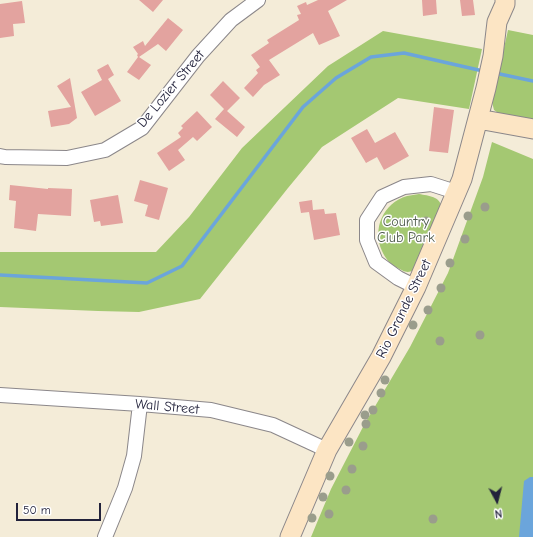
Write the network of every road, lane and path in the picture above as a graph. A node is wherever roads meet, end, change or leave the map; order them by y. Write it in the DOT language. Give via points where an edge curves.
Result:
graph roads {
  1 [pos="258,0"];
  2 [pos="491,0"];
  3 [pos="505,0"];
  4 [pos="497,22"];
  5 [pos="478,119"];
  6 [pos="533,129"];
  7 [pos="0,156"];
  8 [pos="456,192"];
  9 [pos="416,287"];
  10 [pos="0,395"];
  11 [pos="140,404"];
  12 [pos="327,450"];
  13 [pos="105,537"];
  14 [pos="290,537"];
  1 -- 7 [label="street, De Lozier Street" via="230,20 198,56 142,128 105,150 67,158"];
  2 -- 4 [label="street, Rio Grande Street"];
  3 -- 4 [label="street, Rio Grande Street"];
  4 -- 5 [label="street, Rio Grande Street" via="493,56"];
  5 -- 6 [label="street"];
  5 -- 8 [label="street, Rio Grande Street"];
  8 -- 9 [label="street, Rio Grande Street"];
  8 -- 9 [label="street" via="431,184 404,186 382,198 368,220 367,240 376,262"];
  9 -- 12 [label="street, Rio Grande Street" via="381,357"];
  10 -- 11 [label="street, Wall Street"];
  11 -- 12 [label="street, Wall Street" via="211,410 274,424"];
  11 -- 13 [label="street" via="134,456 125,488"];
  12 -- 14 [label="street, Rio Grande Street"];
}
